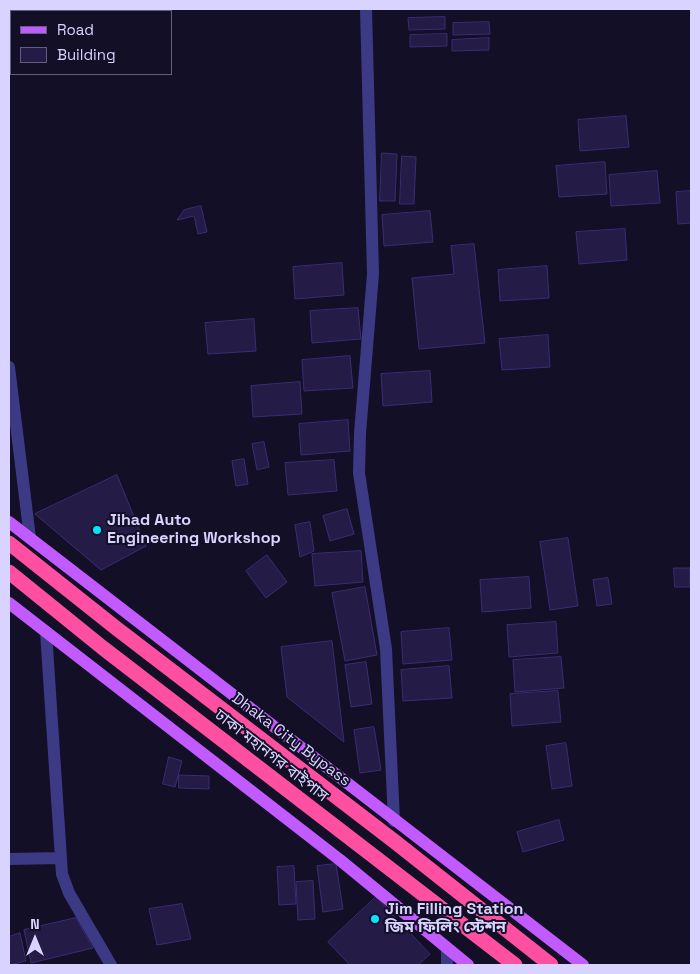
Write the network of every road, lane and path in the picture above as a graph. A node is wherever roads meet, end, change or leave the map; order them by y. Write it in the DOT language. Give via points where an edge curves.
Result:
graph roads {
  1 [pos="366,9"];
  2 [pos="9,367"];
  3 [pos="9,522"];
  4 [pos="30,538"];
  5 [pos="9,543"];
  6 [pos="9,572"];
  7 [pos="9,603"];
  8 [pos="46,632"];
  9 [pos="394,822"];
  10 [pos="61,858"];
  11 [pos="9,859"];
  12 [pos="447,948"];
  13 [pos="111,965"];
  14 [pos="448,965"];
  15 [pos="468,965"];
  16 [pos="515,965"];
  17 [pos="551,965"];
  18 [pos="583,965"];
  1 -- 9 [label="street" via="373,274 359,473 386,649"];
  2 -- 4 [label="street"];
  3 -- 4 [label="main road"];
  4 -- 9 [label="main road"];
  5 -- 17 [label="highway, Dhaka City Bypass"];
  6 -- 16 [label="highway, ঢাকা মহানগর বাইপাস"];
  7 -- 8 [label="main road"];
  8 -- 10 [label="street"];
  8 -- 12 [label="main road" via="340,860"];
  9 -- 18 [label="main road"];
  10 -- 11 [label="street"];
  10 -- 13 [label="street" via="62,874 69,893"];
  12 -- 14 [label="street"];
  12 -- 15 [label="main road"];
}
